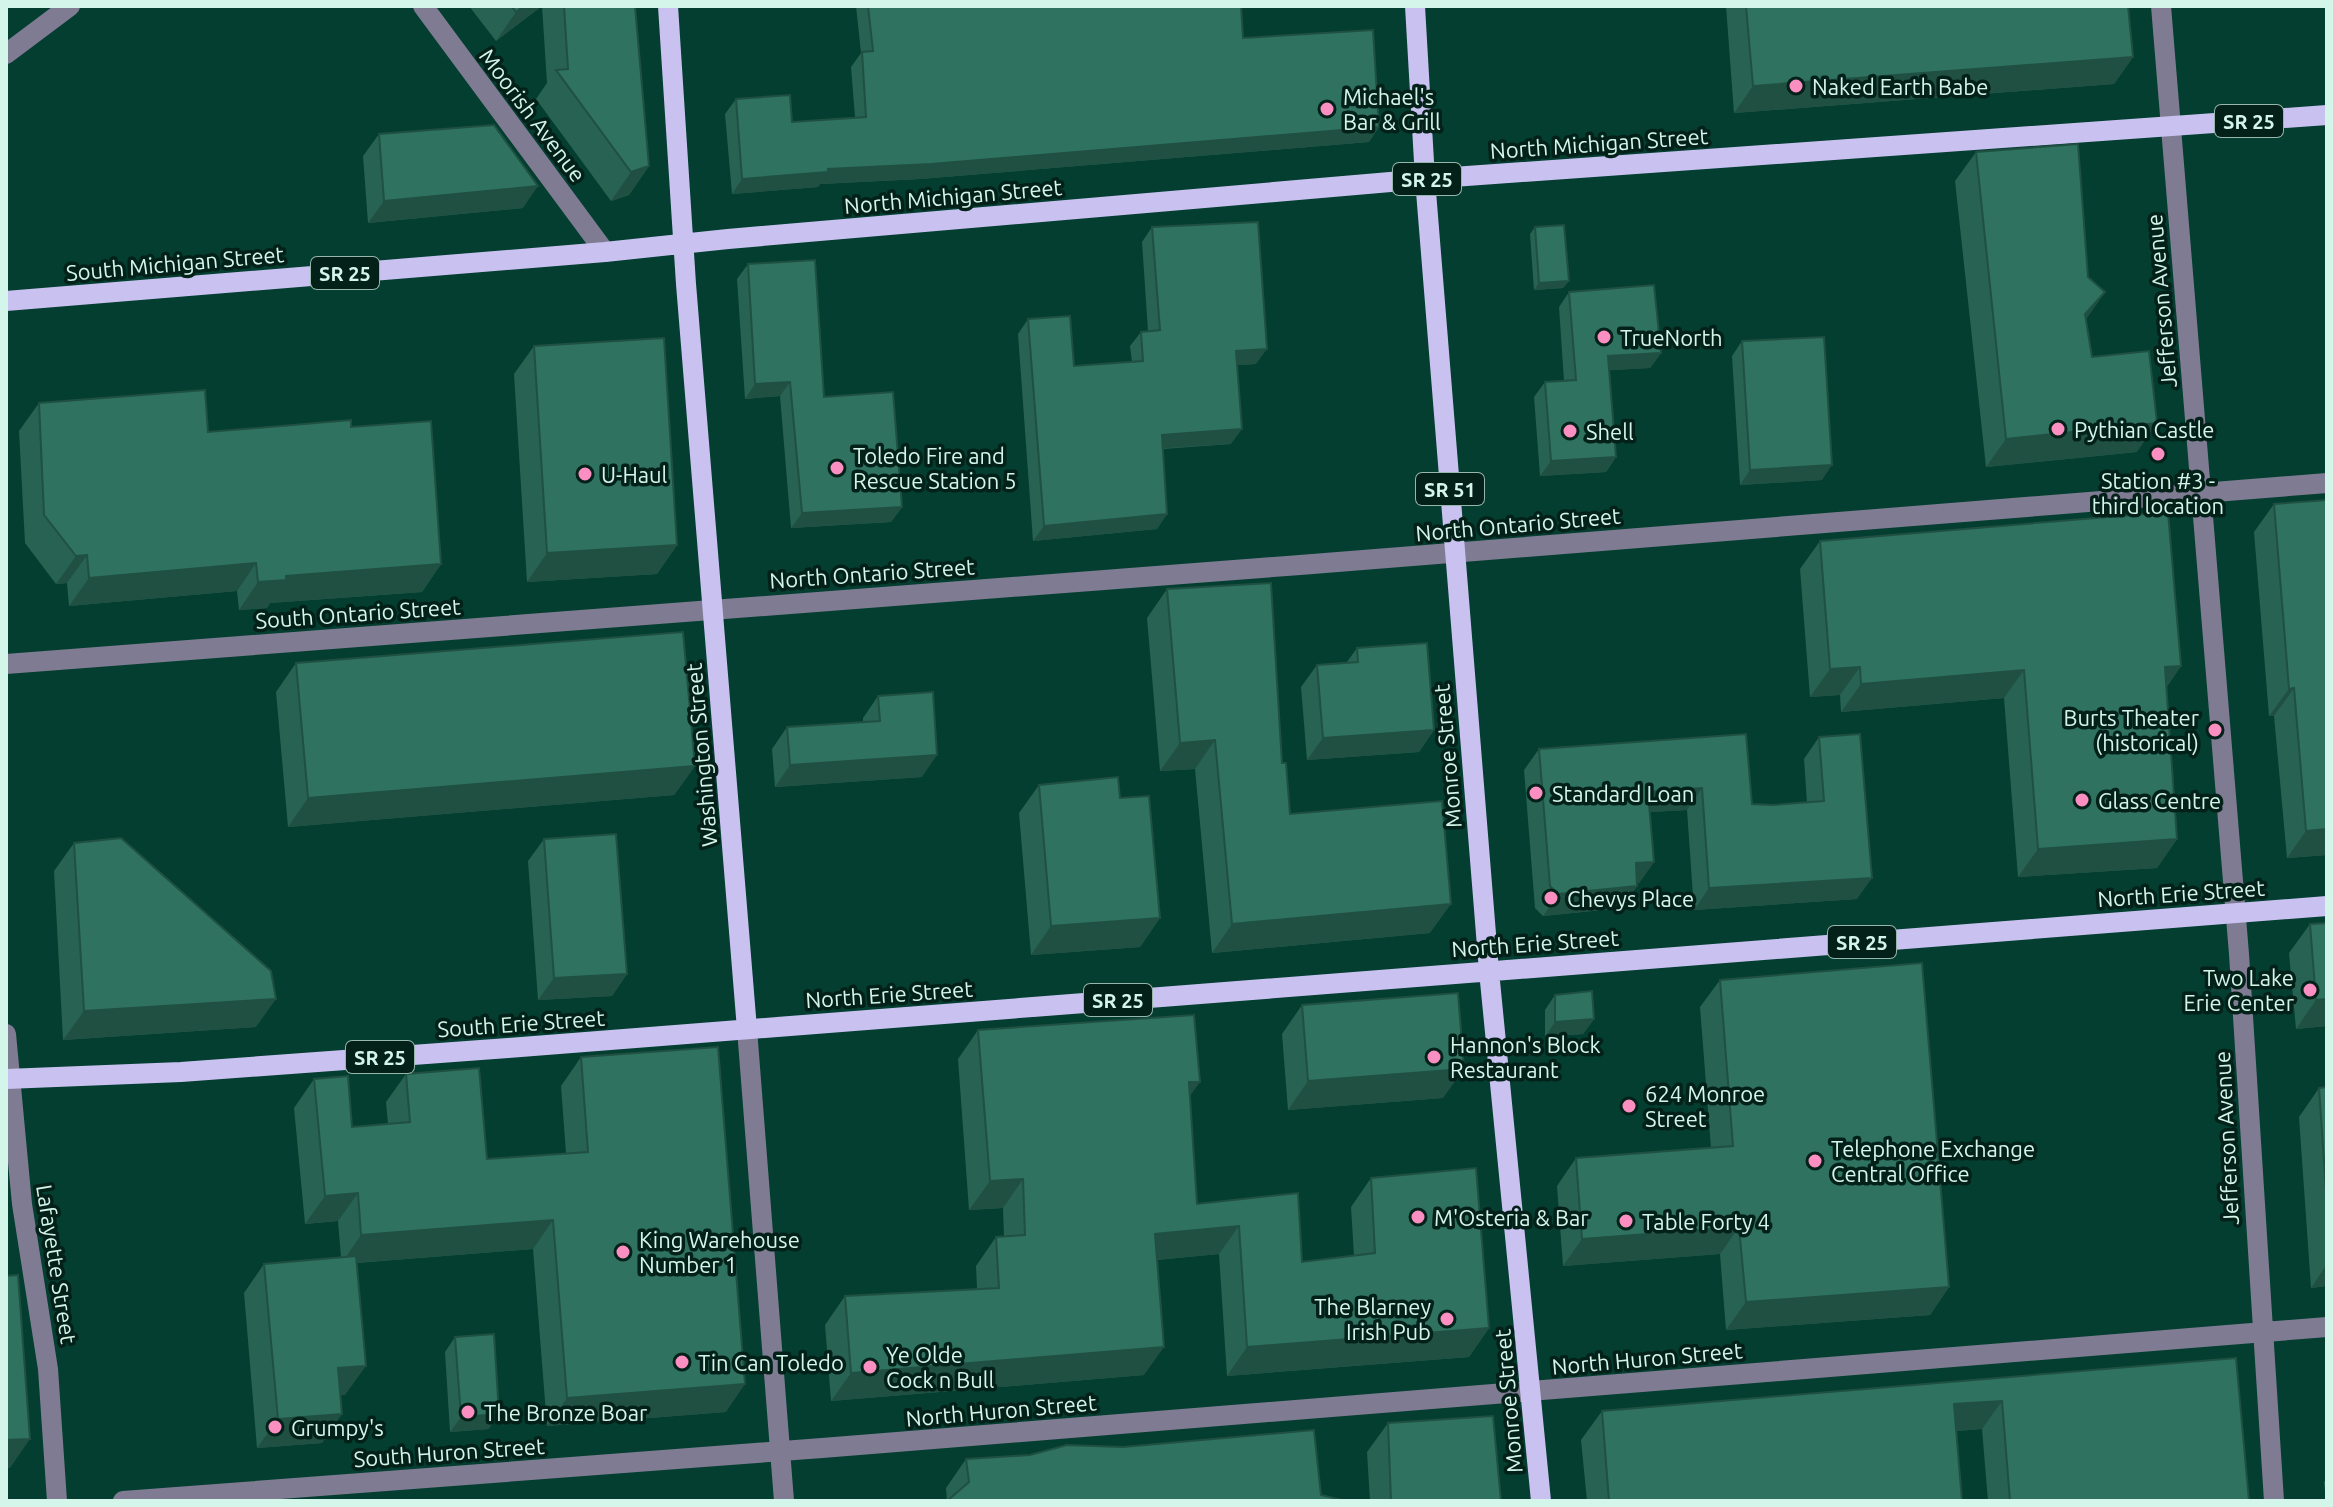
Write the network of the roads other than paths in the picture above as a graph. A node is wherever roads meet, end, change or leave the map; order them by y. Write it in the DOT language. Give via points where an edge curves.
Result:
graph roads {
  1 [pos="70,6"];
  2 [pos="423,6"];
  3 [pos="668,6"];
  4 [pos="1415,6"];
  5 [pos="2161,6"];
  6 [pos="6,54"];
  7 [pos="2327,115"];
  8 [pos="2171,127"];
  9 [pos="1425,179"];
  10 [pos="683,243"];
  11 [pos="605,252"];
  12 [pos="6,301"];
  13 [pos="2327,483"];
  14 [pos="2201,494"];
  15 [pos="1455,553"];
  16 [pos="713,610"];
  17 [pos="6,664"];
  18 [pos="2327,906"];
  19 [pos="2236,913"];
  20 [pos="1489,971"];
  21 [pos="747,1029"];
  22 [pos="6,1034"];
  23 [pos="9,1079"];
  24 [pos="2327,1327"];
  25 [pos="2262,1332"];
  26 [pos="1531,1391"];
  27 [pos="780,1451"];
  28 [pos="57,1501"];
  29 [pos="123,1501"];
  30 [pos="784,1501"];
  31 [pos="1541,1501"];
  32 [pos="2274,1501"];
  1 -- 6 [label="street"];
  2 -- 11 [label="street, Moorish Avenue"];
  3 -- 10 [label="main road, Washington Street"];
  4 -- 9 [label="main road, Monroe Street / SR 51"];
  5 -- 8 [label="street, Jefferson Avenue"];
  7 -- 8 [label="main road, North Michigan Street / SR 25"];
  8 -- 9 [label="main road, North Michigan Street / SR 25"];
  8 -- 14 [label="street, Jefferson Avenue"];
  9 -- 10 [label="main road, North Michigan Street / SR 25"];
  9 -- 15 [label="main road, Monroe Street / SR 51"];
  10 -- 11 [label="main road, South Michigan Street / SR 25"];
  10 -- 16 [label="main road, Washington Street"];
  11 -- 12 [label="main road, South Michigan Street / SR 25"];
  13 -- 14 [label="street, North Ontario Street"];
  14 -- 15 [label="street, North Ontario Street"];
  14 -- 19 [label="street, Jefferson Avenue"];
  15 -- 16 [label="street, North Ontario Street"];
  15 -- 20 [label="main road, Monroe Street / SR 51"];
  16 -- 17 [label="street, South Ontario Street"];
  16 -- 21 [label="main road, Washington Street"];
  18 -- 19 [label="main road, North Erie Street / SR 25"];
  19 -- 20 [label="main road, North Erie Street / SR 25"];
  19 -- 25 [label="street, Jefferson Avenue"];
  20 -- 21 [label="main road, North Erie Street / SR 25"];
  20 -- 26 [label="main road, Monroe Street / SR 51"];
  21 -- 23 [label="main road, South Erie Street / SR 25" via="197,1071"];
  21 -- 27 [label="street, Washington Street"];
  22 -- 23 [label="street, Lafayette Street"];
  23 -- 28 [label="street, Lafayette Street" via="48,1369"];
  24 -- 25 [label="street, North Huron Street"];
  25 -- 26 [label="street, North Huron Street"];
  25 -- 32 [label="street, Jefferson Avenue"];
  26 -- 27 [label="street, North Huron Street"];
  26 -- 31 [label="main road, Monroe Street / SR 51"];
  27 -- 29 [label="street, South Huron Street"];
  27 -- 30 [label="street, Washington Street"];
}
